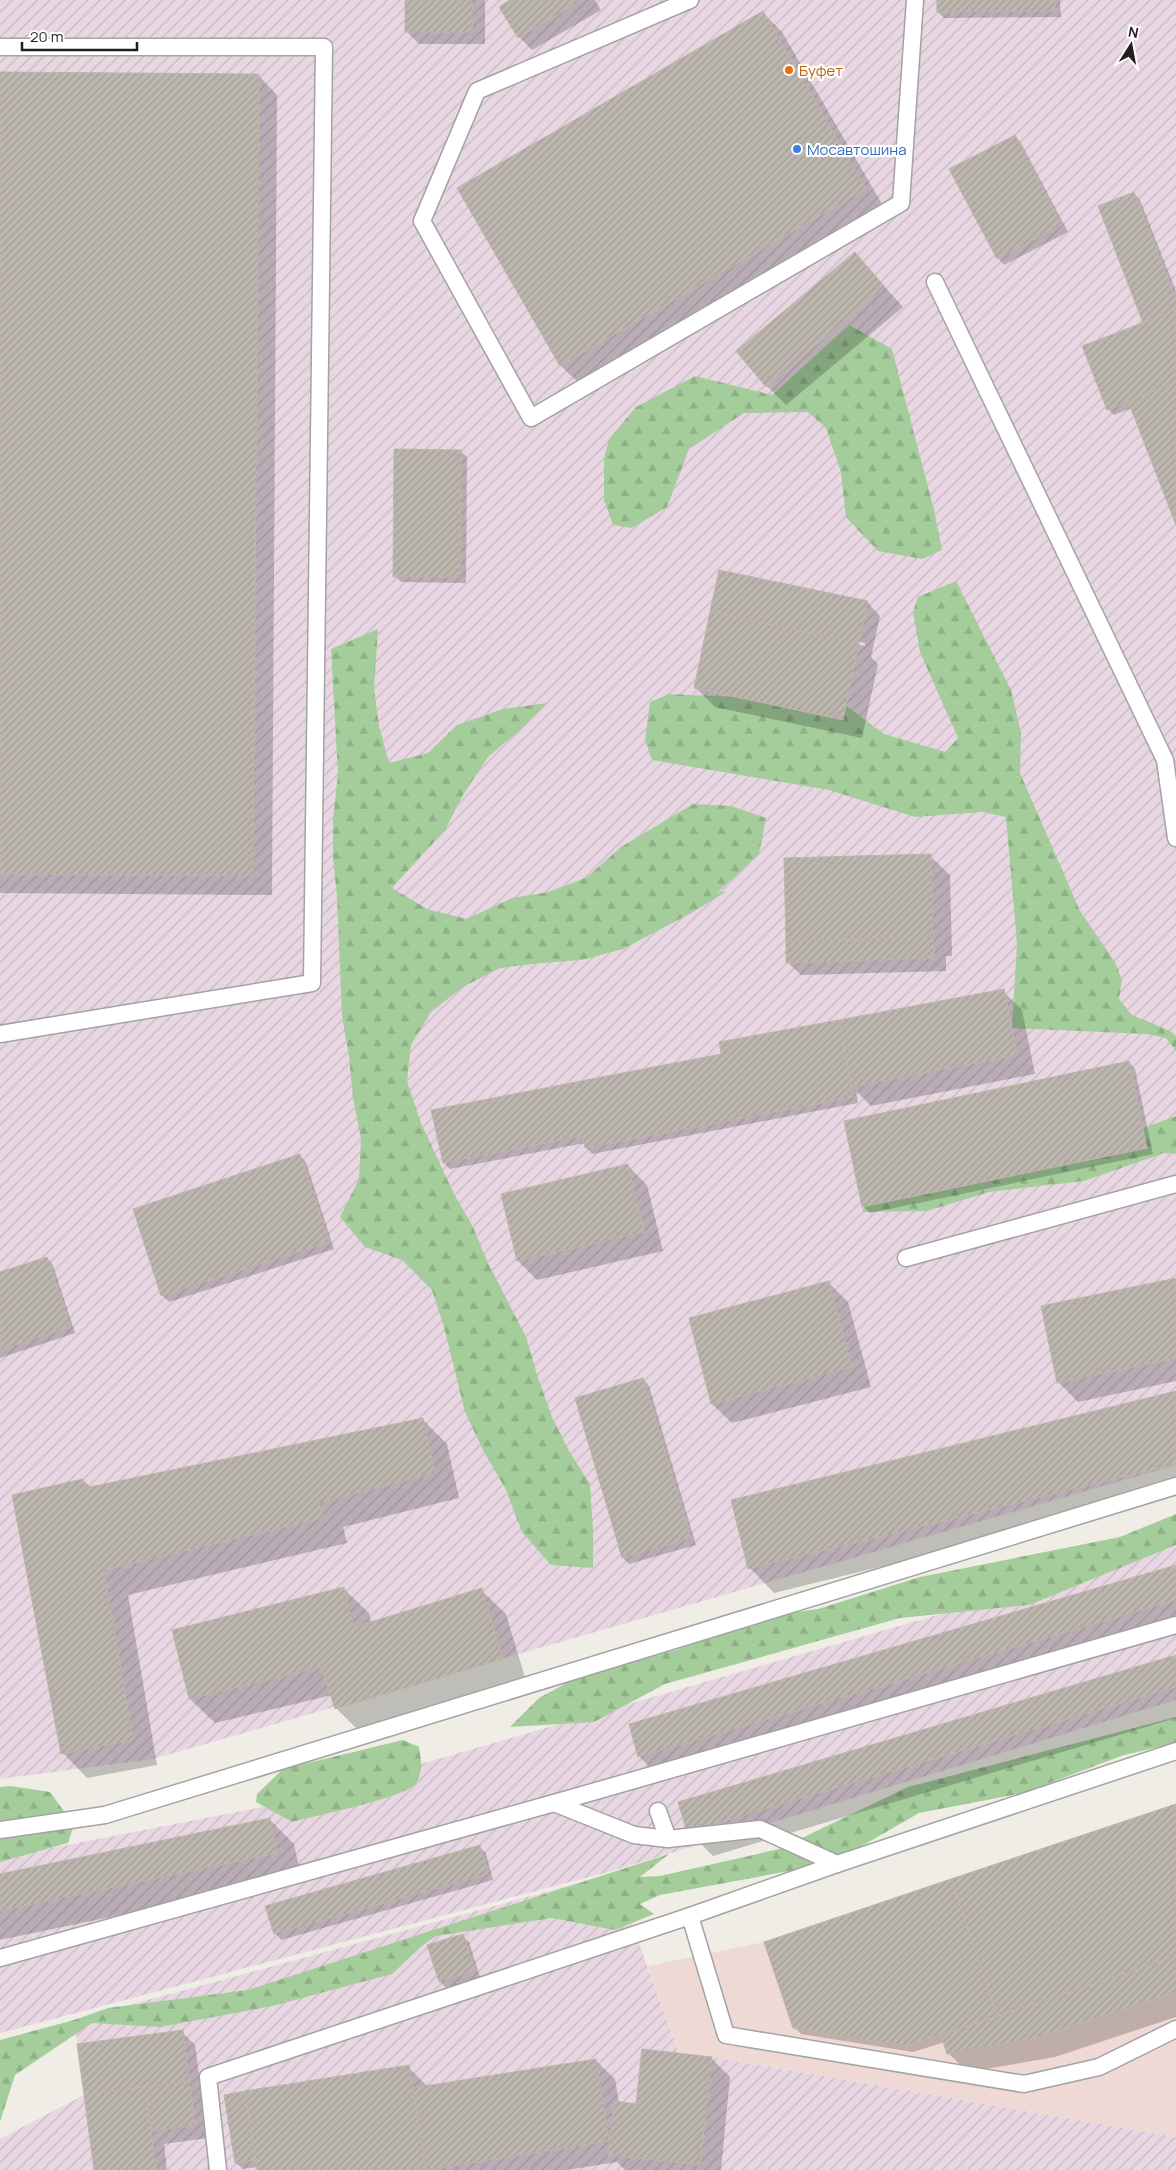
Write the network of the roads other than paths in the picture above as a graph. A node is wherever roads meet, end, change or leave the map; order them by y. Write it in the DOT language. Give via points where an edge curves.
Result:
graph roads {
  1 [pos="690,0"];
  2 [pos="915,0"];
  3 [pos="0,47"];
  4 [pos="935,282"];
  5 [pos="1176,838"];
  6 [pos="0,1034"];
  7 [pos="1176,1184"];
  8 [pos="906,1258"];
  9 [pos="1176,1486"];
  10 [pos="1176,1625"];
  11 [pos="1176,1751"];
  12 [pos="554,1803"];
  13 [pos="658,1811"];
  14 [pos="0,1830"];
  15 [pos="668,1839"];
  16 [pos="837,1864"];
  17 [pos="690,1916"];
  18 [pos="0,1958"];
  19 [pos="1176,2029"];
  20 [pos="218,2170"];
  1 -- 2 [label="lane" via="477,91 422,221 531,418 901,203"];
  3 -- 6 [label="lane" via="324,46 312,983"];
  4 -- 5 [label="lane" via="1165,760"];
  7 -- 8 [label="lane"];
  9 -- 14 [label="lane" via="105,1815"];
  10 -- 12 [label="lane"];
  11 -- 16 [label="lane"];
  12 -- 15 [label="lane" via="634,1835"];
  12 -- 18 [label="lane"];
  13 -- 15 [label="lane"];
  15 -- 16 [label="lane" via="760,1829"];
  16 -- 17 [label="lane"];
  17 -- 19 [label="lane" via="726,2035 1024,2084 1099,2067"];
  17 -- 20 [label="lane" via="208,2077"];
}
